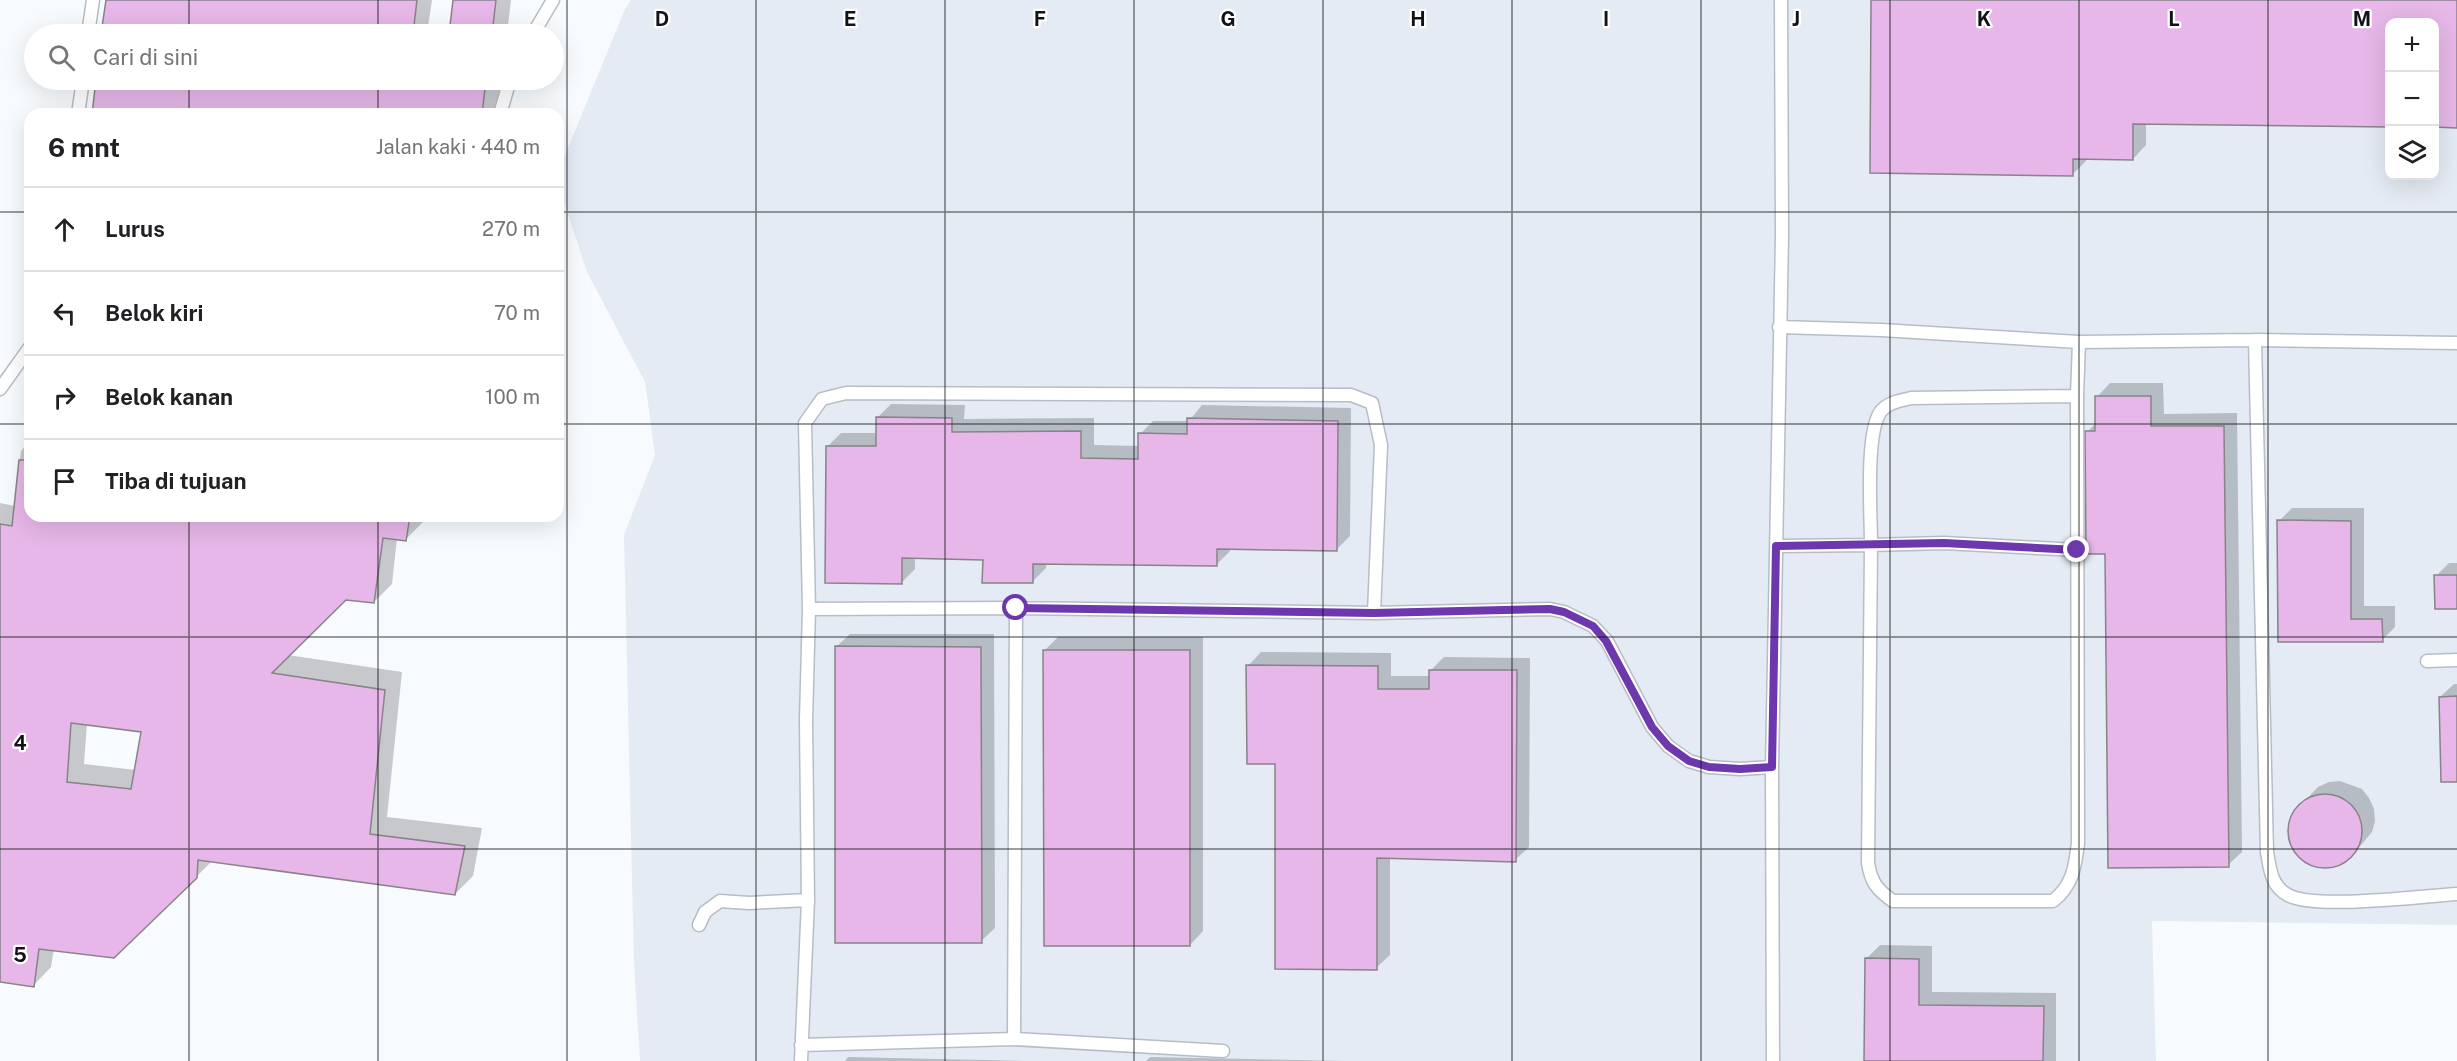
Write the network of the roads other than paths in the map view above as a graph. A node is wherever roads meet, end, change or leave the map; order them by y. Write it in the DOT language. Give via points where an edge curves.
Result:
graph roads {
  1 [pos="93,0"];
  2 [pos="553,0"];
  3 [pos="1781,0"];
  4 [pos="89,24"];
  5 [pos="539,24"];
  6 [pos="81,90"];
  7 [pos="507,90"];
  8 [pos="79,108"];
  9 [pos="502,108"];
  10 [pos="1779,327"];
  11 [pos="2255,340"];
  12 [pos="2079,342"];
  13 [pos="2457,344"];
  14 [pos="24,355"];
  15 [pos="0,389"];
  16 [pos="2077,396"];
  17 [pos="1871,544"];
  18 [pos="1776,546"];
  19 [pos="2077,550"];
  20 [pos="1016,608"];
  21 [pos="808,609"];
  22 [pos="1374,613"];
  23 [pos="2457,660"];
  24 [pos="2427,661"];
  25 [pos="1772,767"];
  26 [pos="2457,894"];
  27 [pos="808,900"];
  28 [pos="699,925"];
  29 [pos="1014,1039"];
  30 [pos="801,1046"];
  31 [pos="1223,1051"];
  32 [pos="801,1061"];
  33 [pos="1773,1061"];
  1 -- 4 [label="lane"];
  2 -- 5 [label="lane"];
  3 -- 10 [label="lane"];
  6 -- 8 [label="lane"];
  7 -- 9 [label="lane"];
  10 -- 12 [label="lane"];
  10 -- 18 [label="lane"];
  11 -- 12 [label="lane"];
  11 -- 13 [label="lane"];
  11 -- 26 [label="lane" via="2267,852 2272,880 2288,895 2311,901"];
  12 -- 16 [label="lane"];
  14 -- 15 [label="lane"];
  16 -- 17 [label="lane" via="1911,398 1891,403 1874,425"];
  16 -- 19 [label="lane"];
  17 -- 18 [label="lane"];
  17 -- 19 [label="lane" via="1944,543"];
  17 -- 19 [label="lane" via="1868,863 1878,891 1893,901 2053,901 2073,876 2078,843"];
  18 -- 25 [label="lane"];
  20 -- 21 [label="lane"];
  20 -- 22 [label="lane"];
  20 -- 29 [label="lane"];
  21 -- 22 [label="lane" via="805,423 822,399 846,393 1350,395 1372,403 1381,445"];
  21 -- 27 [label="lane"];
  22 -- 25 [label="lane" via="1550,609 1564,612 1593,626 1606,641 1652,727 1668,746 1689,761 1709,767"];
  23 -- 24 [label="lane"];
  25 -- 33 [label="lane"];
  27 -- 28 [label="lane" via="720,901 705,912"];
  27 -- 30 [label="lane"];
  29 -- 30 [label="lane"];
  29 -- 31 [label="lane"];
  30 -- 32 [label="lane"];
}
